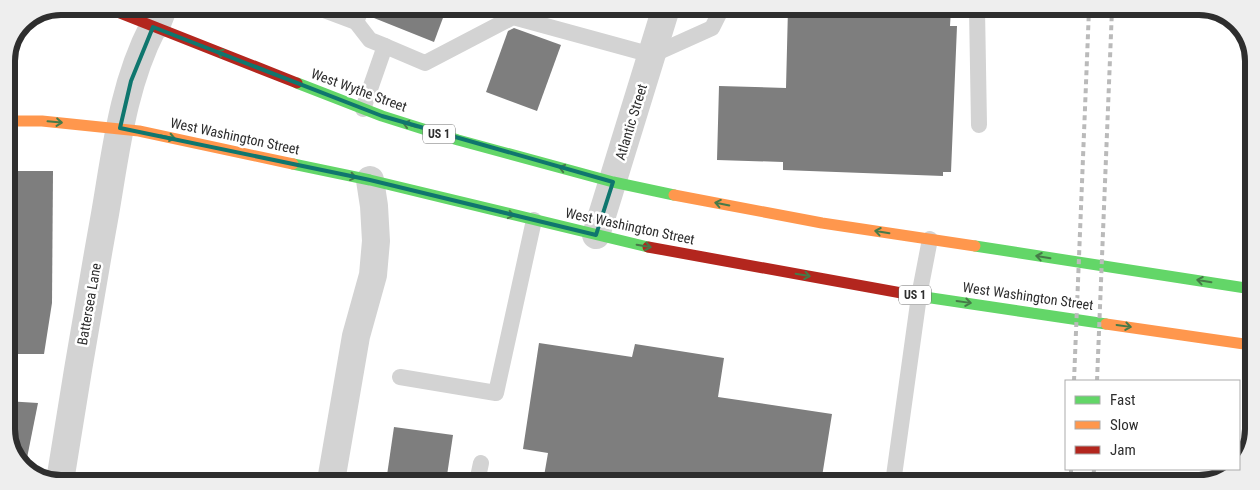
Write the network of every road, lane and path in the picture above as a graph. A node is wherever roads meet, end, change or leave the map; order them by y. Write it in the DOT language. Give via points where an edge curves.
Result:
graph roads {
  1 [pos="138,15"];
  2 [pos="359,15"];
  3 [pos="664,15"];
  4 [pos="718,15"];
  5 [pos="977,15"];
  6 [pos="162,21"];
  7 [pos="385,46"];
  8 [pos="652,55"];
  9 [pos="363,109"];
  10 [pos="15,121"];
  11 [pos="979,125"];
  12 [pos="120,128"];
  13 [pos="370,180"];
  14 [pos="613,182"];
  15 [pos="534,220"];
  16 [pos="596,235"];
  17 [pos="930,239"];
  18 [pos="1245,288"];
  19 [pos="919,296"];
  20 [pos="1245,344"];
  21 [pos="400,378"];
  22 [pos="480,463"];
  23 [pos="61,475"];
  24 [pos="333,475"];
  25 [pos="478,475"];
  26 [pos="894,475"];
  1 -- 6 [label="main road, West Wythe Street / US 1"];
  2 -- 7 [label="lane" via="370,40"];
  3 -- 8 [label="street, Atlantic Street"];
  4 -- 8 [label="lane" via="712,28"];
  5 -- 11 [label="lane"];
  9 -- 6 [label="main road, West Wythe Street / US 1, one-way"];
  6 -- 12 [label="street, Battersea Lane" via="144,44"];
  7 -- 8 [label="lane" via="425,63 513,17"];
  7 -- 9 [label="lane"];
  8 -- 14 [label="street, Atlantic Street"];
  14 -- 9 [label="main road, West Wythe Street / US 1, one-way" via="458,140"];
  10 -- 12 [label="main road, West Washington Street / US 1, one-way"];
  12 -- 13 [label="main road, West Washington Street / US 1, one-way"];
  12 -- 23 [label="street, Battersea Lane"];
  13 -- 15 [label="main road, West Washington Street / US 1, one-way"];
  13 -- 24 [label="street" via="376,241 373,275 356,336"];
  14 -- 16 [label="street, Atlantic Street"];
  17 -- 14 [label="main road, US 1, one-way" via="822,223"];
  15 -- 16 [label="main road, West Washington Street / US 1"];
  15 -- 21 [label="lane" via="496,393"];
  16 -- 19 [label="main road, West Washington Street / US 1, one-way" via="630,244"];
  18 -- 17 [label="main road, US 1, one-way"];
  17 -- 19 [label="lane"];
  19 -- 20 [label="main road, West Washington Street / US 1, one-way"];
  19 -- 26 [label="lane"];
  22 -- 25 [label="lane"];
}
